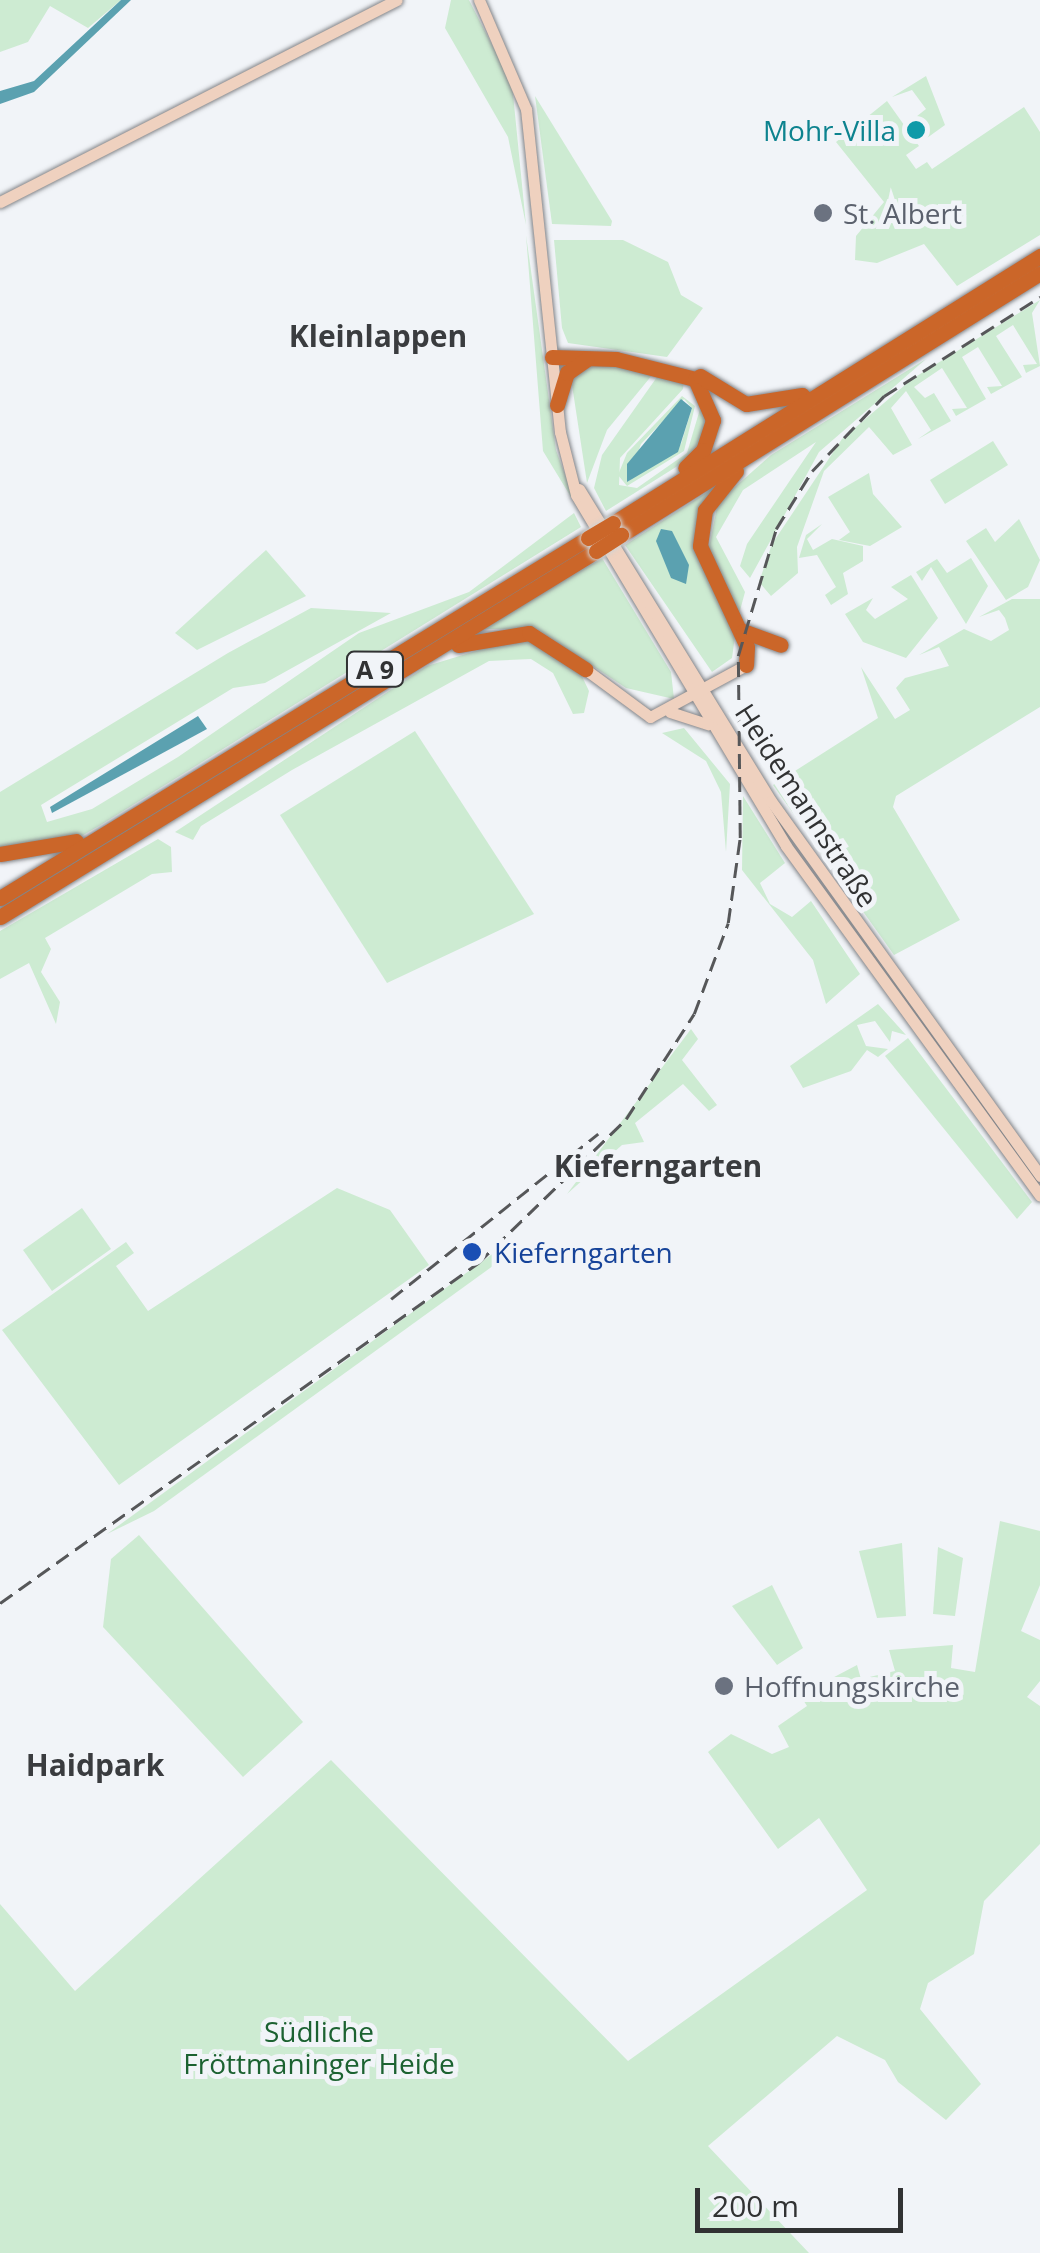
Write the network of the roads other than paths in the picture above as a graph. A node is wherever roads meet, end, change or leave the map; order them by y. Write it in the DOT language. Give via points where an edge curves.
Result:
graph roads {
  1 [pos="396,0"];
  2 [pos="479,0"];
  3 [pos="0,202"];
  4 [pos="1040,256"];
  5 [pos="1040,272"];
  6 [pos="552,352"];
  7 [pos="596,357"];
  8 [pos="650,362"];
  9 [pos="677,368"];
  10 [pos="846,375"];
  11 [pos="557,405"];
  12 [pos="801,420"];
  13 [pos="619,525"];
  14 [pos="592,544"];
  15 [pos="740,629"];
  16 [pos="781,645"];
  17 [pos="430,654"];
  18 [pos="746,665"];
  19 [pos="586,670"];
  20 [pos="700,695"];
  21 [pos="670,712"];
  22 [pos="709,724"];
  23 [pos="755,786"];
  24 [pos="116,826"];
  25 [pos="0,854"];
  26 [pos="2,914"];
  27 [pos="1013,1151"];
  28 [pos="1040,1176"];
  29 [pos="1040,1195"];
  1 -- 3 [label="main road"];
  2 -- 6 [label="main road, Heidemannstraße" via="526,109"];
  4 -- 10 [label="highway, A 9"];
  5 -- 12 [label="highway, A 9"];
  6 -- 7 [label="highway"];
  6 -- 8 [label="highway"];
  6 -- 11 [label="main road, Heidemannstraße"];
  7 -- 8 [label="highway"];
  7 -- 11 [label="highway" via="571,368"];
  8 -- 9 [label="highway"];
  9 -- 10 [label="highway" via="757,406"];
  9 -- 13 [label="highway" via="705,391 712,432 696,459"];
  10 -- 13 [label="highway, A 9"];
  11 -- 20 [label="main road, Heidemannstraße" via="572,478"];
  12 -- 13 [label="highway, A 9"];
  12 -- 15 [label="highway" via="732,475 705,510 702,560"];
  13 -- 14 [label="highway, A 9, bridge"];
  14 -- 17 [label="highway, A 9"];
  14 -- 24 [label="highway, A 9"];
  15 -- 16 [label="highway"];
  15 -- 18 [label="highway"];
  17 -- 19 [label="highway" via="529,632"];
  17 -- 26 [label="highway, A 9"];
  18 -- 20 [label="main road"];
  19 -- 21 [label="main road" via="644,714"];
  20 -- 21 [label="main road, Heidemannstraße"];
  20 -- 22 [label="main road, Heidemannstraße"];
  20 -- 23 [label="main road, Heidemannstraße"];
  21 -- 22 [label="main road"];
  22 -- 23 [label="main road, Heidemannstraße"];
  23 -- 27 [label="main road, Heidemannstraße"];
  24 -- 25 [label="highway" via="54,852"];
  24 -- 26 [label="highway, A 9"];
  27 -- 28 [label="main road, Heidemannstraße"];
  27 -- 29 [label="main road, Heidemannstraße"];
}
